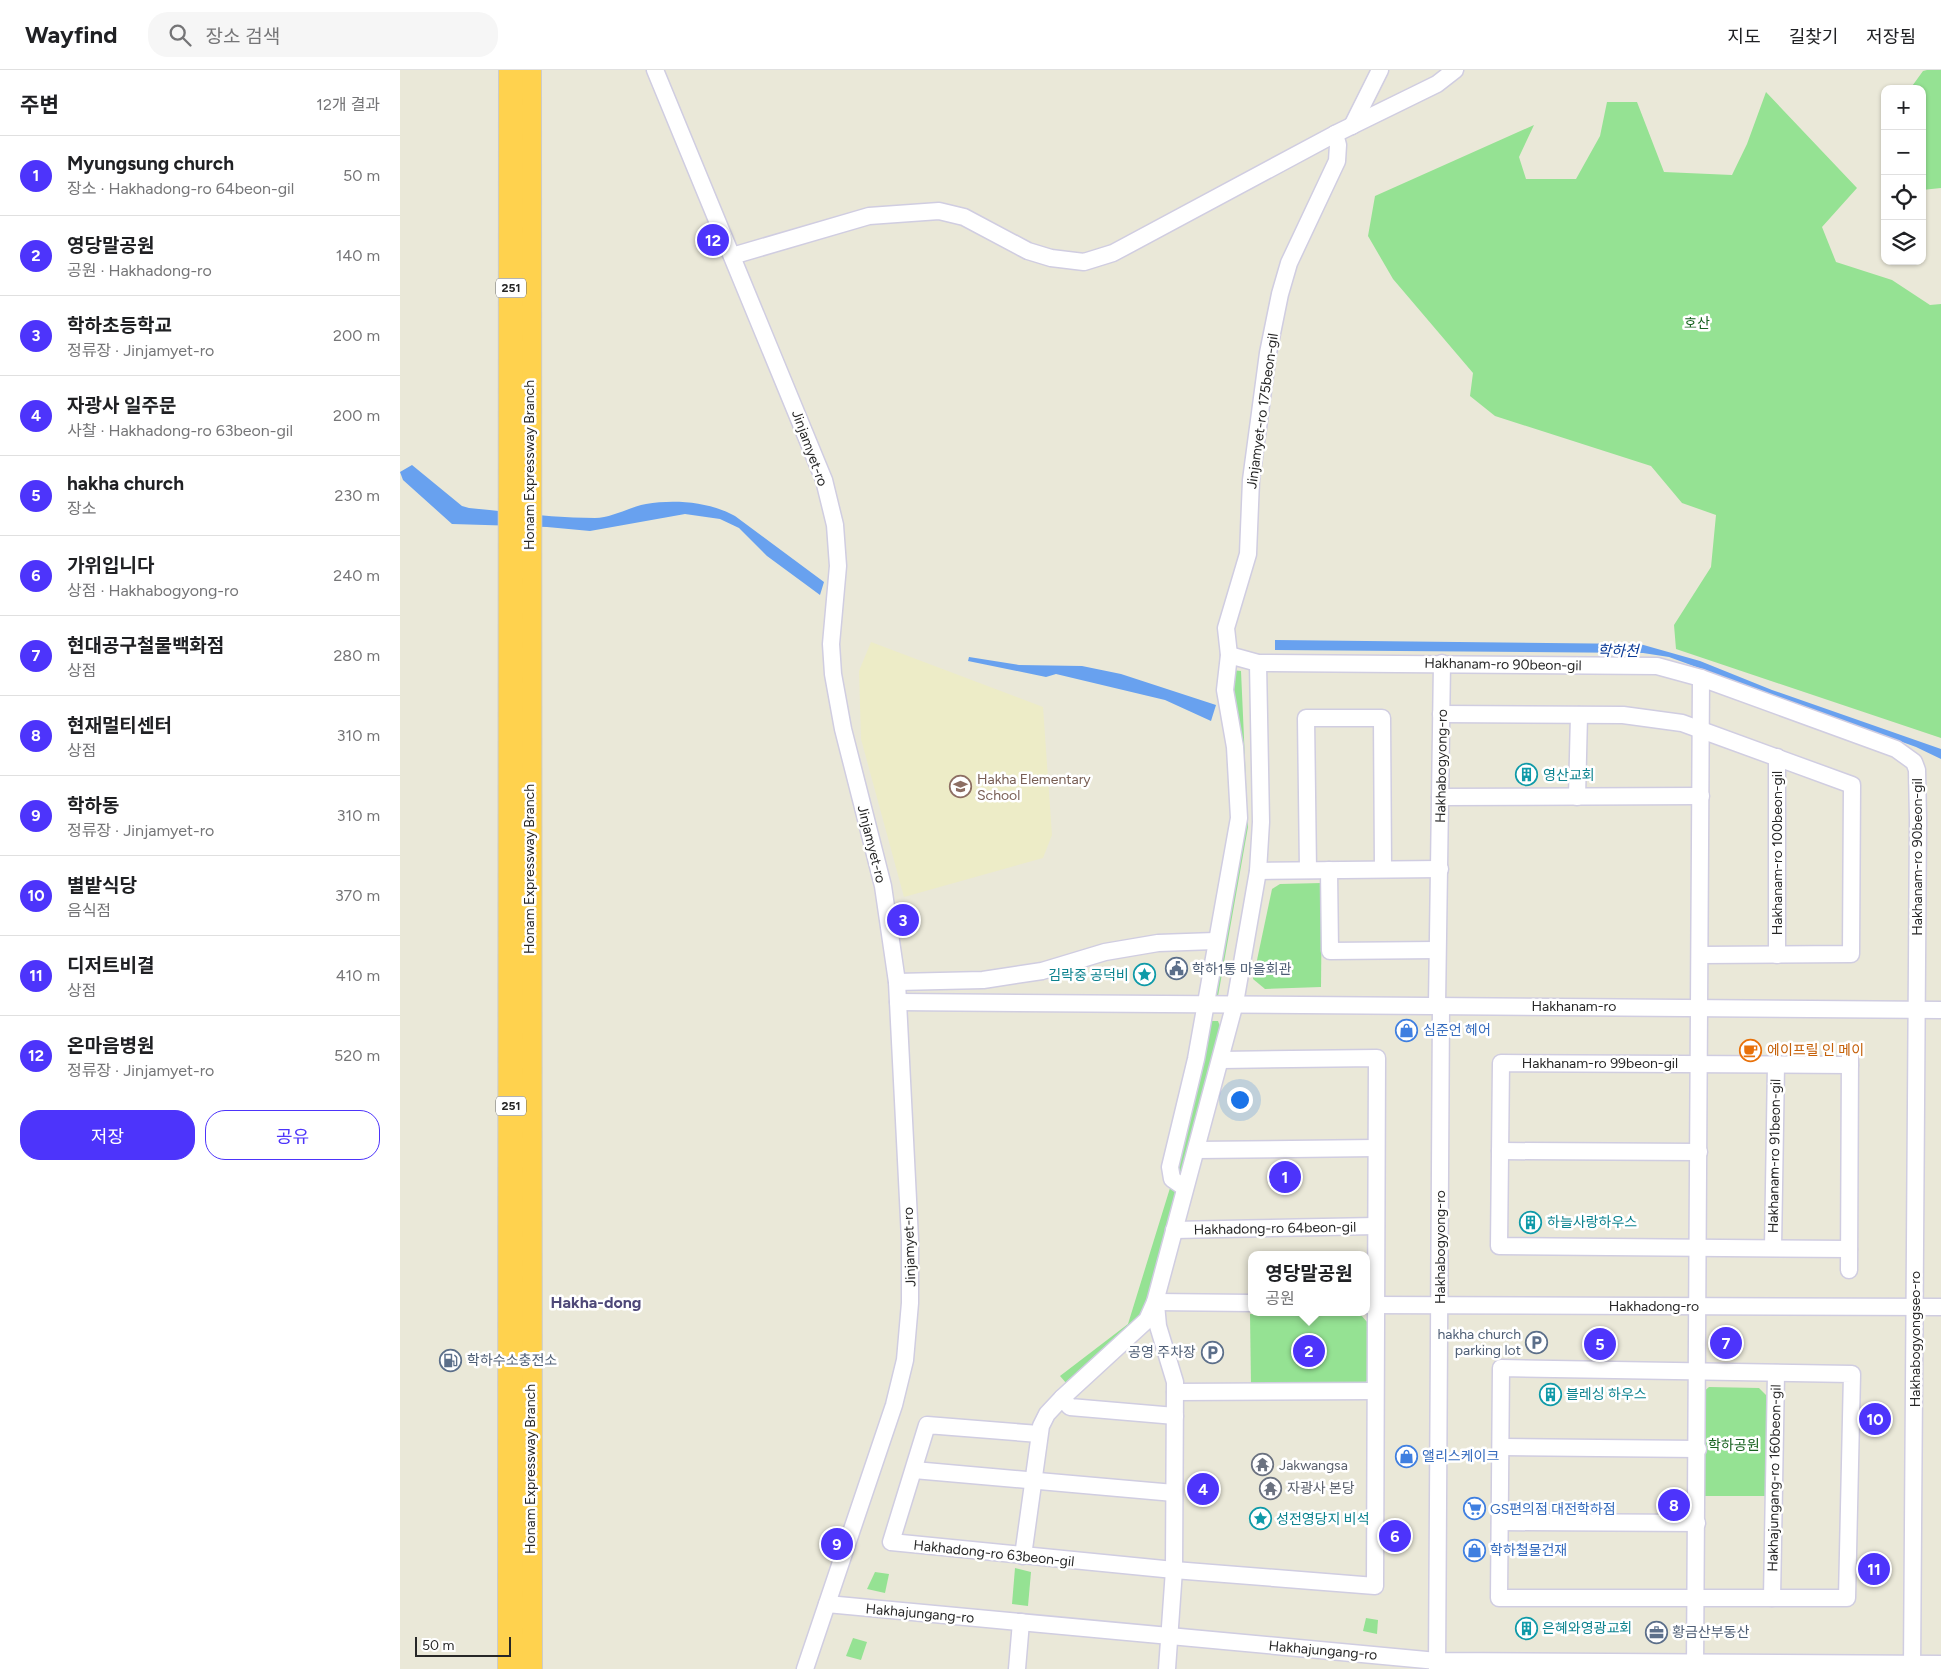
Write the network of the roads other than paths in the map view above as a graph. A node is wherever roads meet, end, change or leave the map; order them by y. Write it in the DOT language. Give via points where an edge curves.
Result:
graph roads {
  1 [pos="511,70"];
  2 [pos="529,70"];
  3 [pos="655,70"];
  4 [pos="1380,70"];
  5 [pos="1456,70"];
  6 [pos="1352,126"];
  7 [pos="1334,134"];
  8 [pos="732,256"];
  9 [pos="520,547"];
  10 [pos="1229,655"];
  11 [pos="1258,663"];
  12 [pos="1442,663"];
  13 [pos="1701,678"];
  14 [pos="1441,714"];
  15 [pos="1579,715"];
  16 [pos="1701,729"];
  17 [pos="1777,757"];
  18 [pos="1700,796"];
  19 [pos="1440,797"];
  20 [pos="1577,797"];
  21 [pos="1440,869"];
  22 [pos="1308,870"];
  23 [pos="1329,870"];
  24 [pos="1383,870"];
  25 [pos="1258,871"];
  26 [pos="1215,941"];
  27 [pos="1437,950"];
  28 [pos="1700,955"];
  29 [pos="1776,955"];
  30 [pos="897,982"];
  31 [pos="898,1002"];
  32 [pos="1207,1003"];
  33 [pos="1236,1003"];
  34 [pos="1439,1005"];
  35 [pos="1700,1007"];
  36 [pos="1916,1010"];
  37 [pos="1941,1010"];
  38 [pos="1221,1060"];
  39 [pos="1700,1064"];
  40 [pos="1776,1064"];
  41 [pos="1376,1148"];
  42 [pos="1196,1150"];
  43 [pos="1500,1151"];
  44 [pos="1698,1152"];
  45 [pos="1185,1188"];
  46 [pos="1376,1226"];
  47 [pos="1174,1230"];
  48 [pos="1698,1248"];
  49 [pos="1773,1248"];
  50 [pos="1849,1249"];
  51 [pos="1849,1270"];
  52 [pos="1155,1302"];
  53 [pos="1248,1303"];
  54 [pos="1371,1305"];
  55 [pos="1440,1306"];
  56 [pos="1697,1306"];
  57 [pos="1916,1306"];
  58 [pos="1941,1307"];
  59 [pos="1698,1370"];
  60 [pos="1776,1373"];
  61 [pos="1375,1391"];
  62 [pos="1175,1392"];
  63 [pos="1062,1398"];
  64 [pos="1175,1416"];
  65 [pos="1039,1434"];
  66 [pos="1501,1447"];
  67 [pos="1698,1449"];
  68 [pos="914,1470"];
  69 [pos="1033,1480"];
  70 [pos="1174,1493"];
  71 [pos="1500,1522"];
  72 [pos="1697,1523"];
  73 [pos="1023,1556"];
  74 [pos="1174,1570"];
  75 [pos="1375,1586"];
  76 [pos="1696,1598"];
  77 [pos="1772,1598"];
  78 [pos="827,1604"];
  79 [pos="1021,1622"];
  80 [pos="1170,1636"];
  81 [pos="1941,1664"];
  82 [pos="1437,1665"];
  83 [pos="1695,1666"];
  84 [pos="1912,1666"];
  85 [pos="510,1669"];
  86 [pos="530,1669"];
  87 [pos="805,1669"];
  88 [pos="1016,1669"];
  89 [pos="1166,1669"];
  1 -- 9 [label="highway, Honam Expressway Branch / 251" via="511,505"];
  2 -- 9 [label="highway, Honam Expressway Branch / 251" via="529,473"];
  3 -- 8 [label="street, Jinjamyet-ro"];
  4 -- 6 [label="street"];
  5 -- 6 [label="street" via="1437,84"];
  6 -- 7 [label="street"];
  7 -- 8 [label="street" via="1113,253 1084,262 1028,251 964,217 939,211 869,216"];
  7 -- 10 [label="street, Jinjamyet-ro 175beon-gil" via="1338,144 1337,161 1295,249 1278,303 1268,353 1252,480 1248,554 1226,628"];
  8 -- 30 [label="street, Jinjamyet-ro" via="820,472 835,525 838,566 831,644 833,674 843,729 883,886"];
  9 -- 85 [label="highway, Honam Expressway Branch / 251"];
  9 -- 86 [label="highway, Honam Expressway Branch / 251"];
  10 -- 11 [label="street, Hakhanam-ro 90beon-gil"];
  10 -- 26 [label="street, Jinjamyet-ro 175beon-gil" via="1225,690 1235,747 1238,818"];
  11 -- 12 [label="street, Hakhanam-ro 90beon-gil"];
  11 -- 25 [label="street" via="1261,822"];
  12 -- 13 [label="street, Hakhanam-ro 90beon-gil" via="1657,666"];
  12 -- 14 [label="street, Hakhabogyong-ro"];
  13 -- 16 [label="street"];
  13 -- 36 [label="street, Hakhanam-ro 90beon-gil" via="1896,749 1914,762 1918,820"];
  14 -- 15 [label="street, Hakhanam-ro 100beon-gil"];
  14 -- 19 [label="street, Hakhabogyong-ro"];
  15 -- 16 [label="street, Hakhanam-ro 100beon-gil" via="1623,715 1682,722"];
  15 -- 20 [label="street"];
  16 -- 17 [label="street, Hakhanam-ro 100beon-gil"];
  16 -- 18 [label="street"];
  17 -- 29 [label="street, Hakhanam-ro 100beon-gil"];
  17 -- 29 [label="street" via="1852,785 1851,954"];
  18 -- 20 [label="street"];
  18 -- 28 [label="street"];
  19 -- 20 [label="street"];
  19 -- 21 [label="street, Hakhabogyong-ro"];
  21 -- 24 [label="street"];
  21 -- 27 [label="street, Hakhabogyong-ro"];
  22 -- 23 [label="street"];
  22 -- 24 [label="street" via="1306,718 1382,718"];
  22 -- 25 [label="street"];
  23 -- 24 [label="street"];
  23 -- 27 [label="street" via="1330,951"];
  25 -- 33 [label="street"];
  26 -- 30 [label="street" via="1158,943 1105,952 1042,971 983,980"];
  26 -- 32 [label="street, Jinjamyet-ro 175beon-gil"];
  27 -- 34 [label="street, Hakhabogyong-ro"];
  28 -- 29 [label="street, Hakhanam-ro 100beon-gil"];
  28 -- 35 [label="street"];
  30 -- 31 [label="street, Jinjamyet-ro"];
  31 -- 32 [label="street, Hakhanam-ro"];
  31 -- 78 [label="street, Jinjamyet-ro" via="910,1239 910,1303 905,1360 894,1405"];
  32 -- 33 [label="street, Hakhanam-ro"];
  32 -- 45 [label="street, Jinjamyet-ro 175beon-gil" via="1170,1167 1172,1179"];
  33 -- 34 [label="street, Hakhanam-ro"];
  33 -- 38 [label="street"];
  34 -- 35 [label="street, Hakhanam-ro"];
  34 -- 55 [label="street, Hakhabogyong-ro"];
  35 -- 36 [label="street, Hakhanam-ro"];
  35 -- 39 [label="street"];
  36 -- 37 [label="street, Hakhanam-ro"];
  36 -- 57 [label="street, Hakhabogyongseo-ro"];
  38 -- 41 [label="street, Hakhadong-ro 64beon-gil" via="1377,1058"];
  38 -- 42 [label="street, Hakhadong-ro 64beon-gil"];
  39 -- 40 [label="street, Hakhanam-ro 99beon-gil"];
  39 -- 43 [label="street, Hakhanam-ro 99beon-gil" via="1501,1063"];
  39 -- 44 [label="street"];
  40 -- 49 [label="street, Hakhanam-ro 91beon-gil"];
  40 -- 50 [label="street, Hakhanam-ro 91beon-gil" via="1850,1059"];
  41 -- 42 [label="street"];
  41 -- 46 [label="street, Hakhadong-ro 64beon-gil"];
  42 -- 45 [label="street, Hakhadong-ro 64beon-gil"];
  43 -- 44 [label="street"];
  43 -- 48 [label="street" via="1499,1246"];
  44 -- 48 [label="street"];
  45 -- 47 [label="street, Hakhadong-ro 64beon-gil"];
  46 -- 47 [label="street, Hakhadong-ro 64beon-gil"];
  46 -- 54 [label="street, Hakhadong-ro 64beon-gil"];
  47 -- 52 [label="street, Hakhadong-ro 64beon-gil"];
  48 -- 49 [label="street, Hakhanam-ro 91beon-gil"];
  48 -- 56 [label="street"];
  49 -- 50 [label="street"];
  50 -- 51 [label="street, Hakhanam-ro 91beon-gil"];
  52 -- 53 [label="street"];
  52 -- 62 [label="street"];
  52 -- 63 [label="street" via="1147,1320"];
  54 -- 55 [label="street, Hakhadong-ro"];
  54 -- 61 [label="street, Hakhadong-ro 64beon-gil"];
  55 -- 56 [label="street, Hakhadong-ro"];
  55 -- 82 [label="street, Hakhabogyong-ro"];
  56 -- 57 [label="street, Hakhadong-ro"];
  56 -- 59 [label="street"];
  57 -- 58 [label="street, Hakhadong-ro"];
  57 -- 84 [label="street, Hakhabogyongseo-ro"];
  59 -- 60 [label="street"];
  59 -- 66 [label="street" via="1500,1368"];
  59 -- 67 [label="street"];
  60 -- 77 [label="street, Hakhajungang-ro 160beon-gil"];
  60 -- 77 [label="street, Hakhajungang-ro 160beon-gil" via="1852,1374 1847,1598"];
  61 -- 62 [label="street"];
  61 -- 75 [label="street, Hakhadong-ro 64beon-gil"];
  62 -- 64 [label="street"];
  63 -- 64 [label="street" via="1070,1407"];
  63 -- 65 [label="street" via="1047,1414"];
  64 -- 70 [label="street"];
  65 -- 68 [label="street, Hakhadong-ro 63beon-gil" via="927,1425"];
  65 -- 69 [label="street"];
  66 -- 67 [label="street"];
  66 -- 71 [label="street"];
  67 -- 72 [label="street"];
  68 -- 69 [label="street"];
  68 -- 73 [label="street, Hakhadong-ro 63beon-gil" via="891,1542"];
  69 -- 70 [label="street"];
  69 -- 73 [label="street"];
  70 -- 74 [label="street"];
  71 -- 72 [label="street"];
  71 -- 76 [label="street" via="1499,1598"];
  72 -- 76 [label="street"];
  73 -- 74 [label="street, Hakhadong-ro 63beon-gil"];
  74 -- 75 [label="street, Hakhadong-ro 63beon-gil"];
  74 -- 80 [label="street"];
  76 -- 77 [label="street"];
  76 -- 83 [label="street"];
  78 -- 79 [label="street, Hakhajungang-ro"];
  78 -- 87 [label="street, Jinjamyet-ro"];
  79 -- 80 [label="street, Hakhajungang-ro"];
  79 -- 88 [label="street"];
  80 -- 82 [label="street, Hakhajungang-ro"];
  80 -- 89 [label="street"];
  81 -- 84 [label="street, Hakhajungang-ro"];
  82 -- 83 [label="street, Hakhajungang-ro"];
  83 -- 84 [label="street, Hakhajungang-ro"];
}
